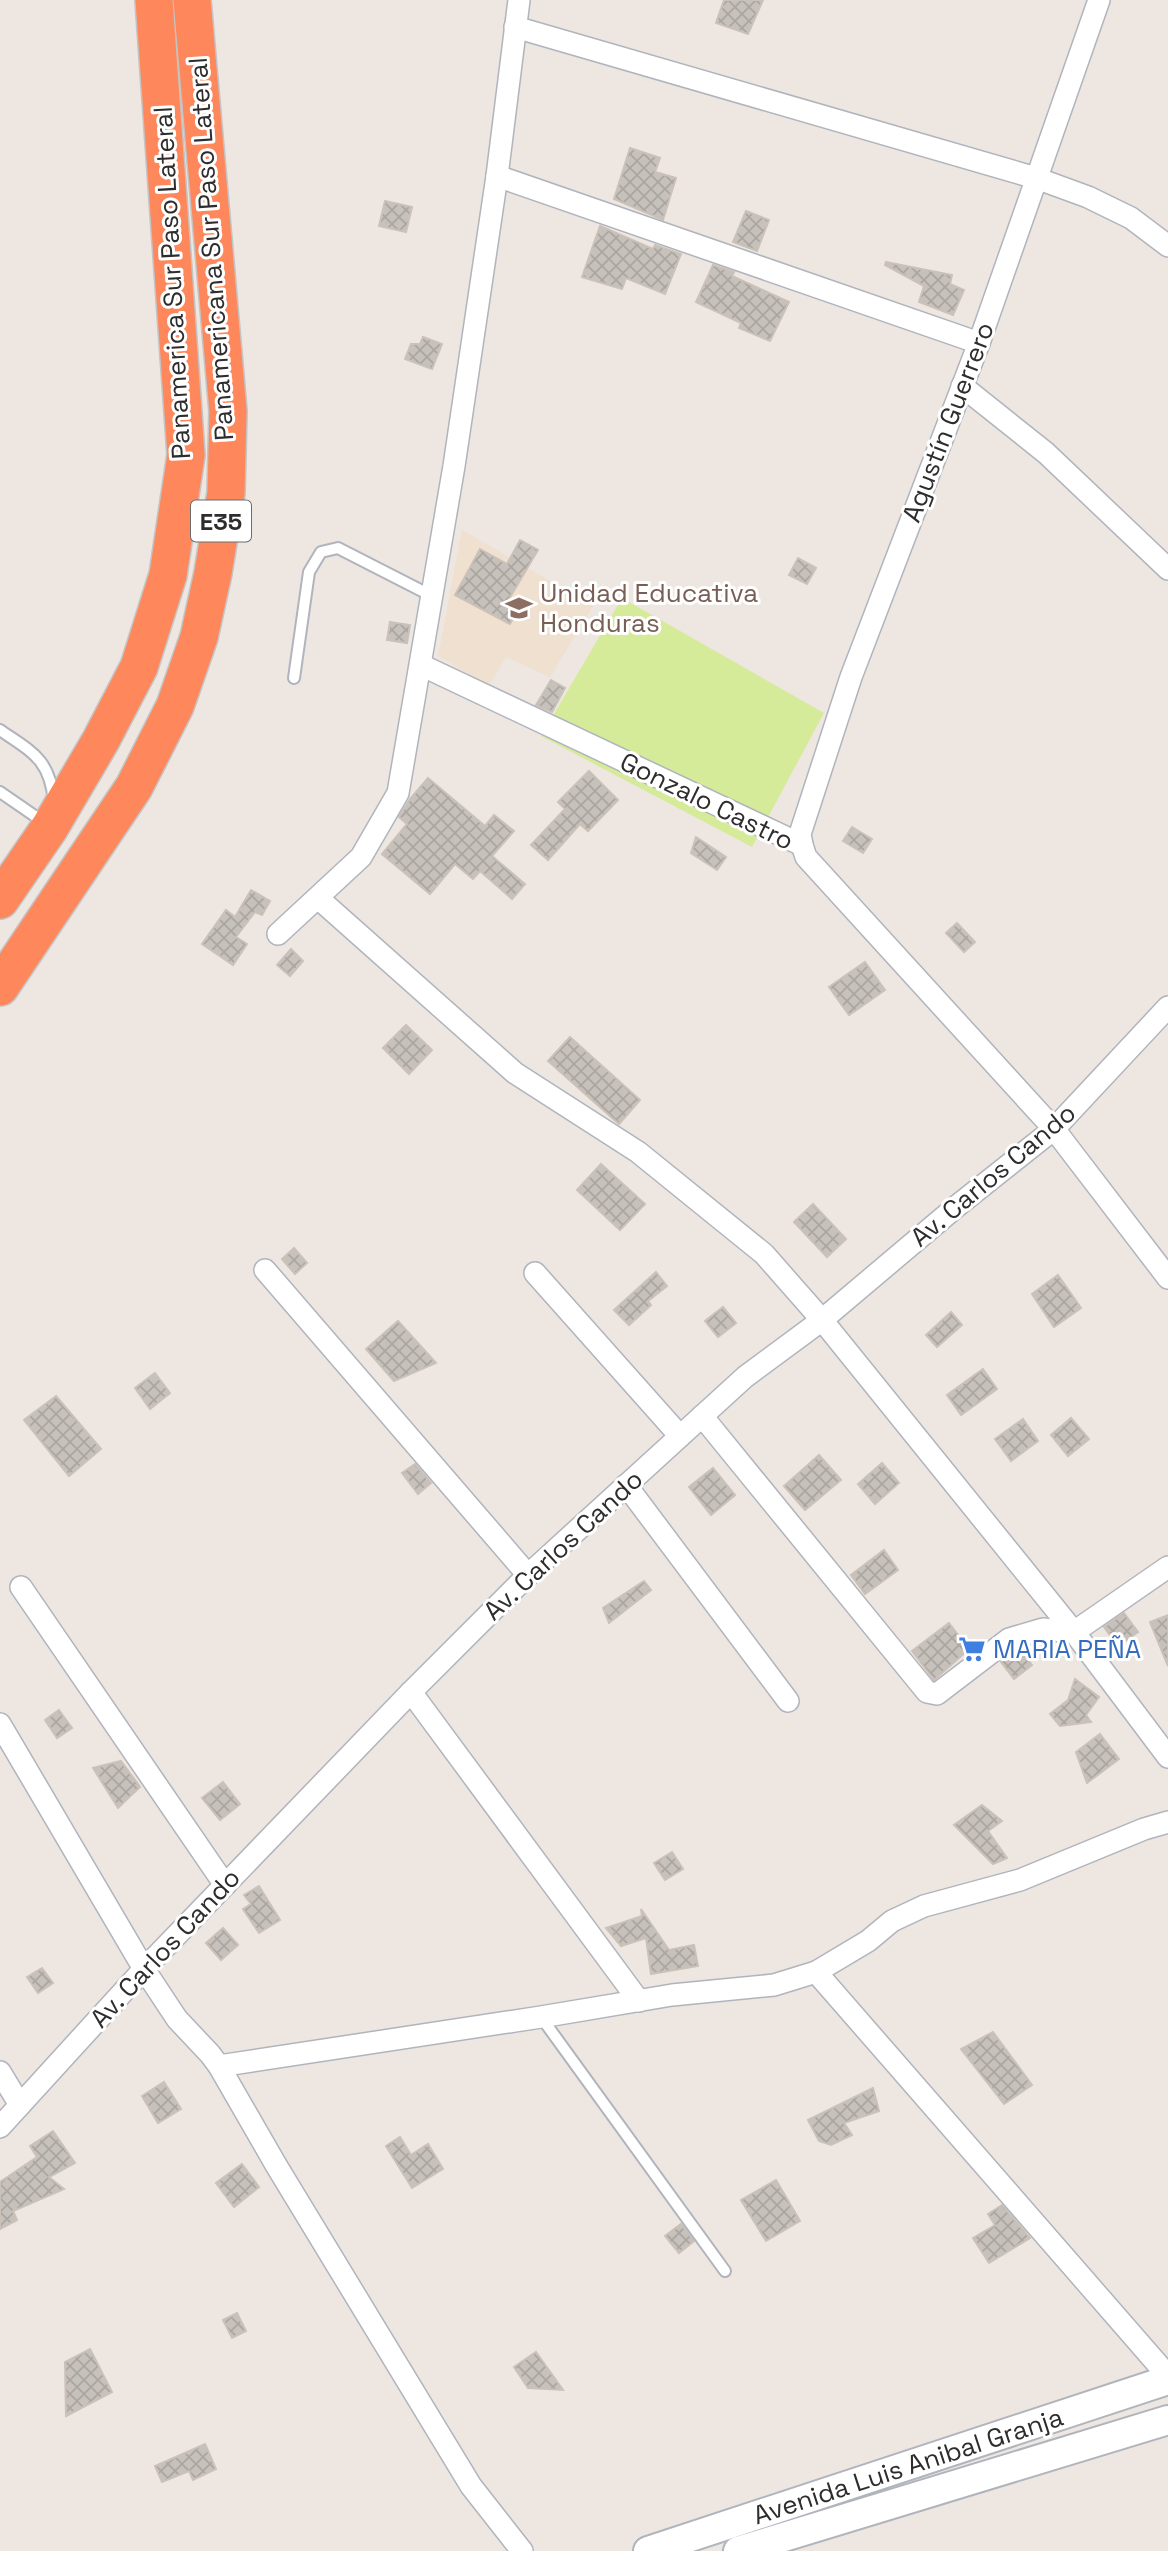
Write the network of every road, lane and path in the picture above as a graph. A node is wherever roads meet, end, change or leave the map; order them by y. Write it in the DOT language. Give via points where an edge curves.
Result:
graph roads {
  1 [pos="154,0"];
  2 [pos="192,0"];
  3 [pos="519,0"];
  4 [pos="1099,0"];
  5 [pos="515,27"];
  6 [pos="206,160"];
  7 [pos="166,163"];
  8 [pos="497,176"];
  9 [pos="1036,178"];
  10 [pos="1168,246"];
  11 [pos="979,343"];
  12 [pos="962,386"];
  13 [pos="1168,569"];
  14 [pos="430,595"];
  15 [pos="421,665"];
  16 [pos="294,678"];
  17 [pos="0,730"];
  18 [pos="0,792"];
  19 [pos="52,823"];
  20 [pos="802,845"];
  21 [pos="318,898"];
  22 [pos="0,900"];
  23 [pos="278,934"];
  24 [pos="0,987"];
  25 [pos="1168,1007"];
  26 [pos="1054,1129"];
  27 [pos="265,1270"];
  28 [pos="535,1273"];
  29 [pos="1168,1278"];
  30 [pos="822,1320"];
  31 [pos="702,1416"];
  32 [pos="680,1436"];
  33 [pos="626,1485"];
  34 [pos="1168,1567"];
  35 [pos="528,1575"];
  36 [pos="21,1587"];
  37 [pos="1074,1632"];
  38 [pos="411,1692"];
  39 [pos="788,1701"];
  40 [pos="0,1724"];
  41 [pos="1168,1757"];
  42 [pos="1168,1822"];
  43 [pos="225,1885"];
  44 [pos="144,1969"];
  45 [pos="816,1972"];
  46 [pos="639,2001"];
  47 [pos="541,2017"];
  48 [pos="219,2066"];
  49 [pos="0,2072"];
  50 [pos="20,2105"];
  51 [pos="0,2127"];
  52 [pos="725,2271"];
  53 [pos="1168,2378"];
  54 [pos="1168,2420"];
  55 [pos="522,2551"];
  56 [pos="648,2551"];
  57 [pos="738,2551"];
  1 -- 7 [label="highway, Panamerica Sur Paso Lateral / E35"];
  2 -- 6 [label="highway, Panamericana Sur Paso Lateral / E35"];
  3 -- 5 [label="street"];
  4 -- 9 [label="street, Agustín Guerrero"];
  5 -- 8 [label="street"];
  5 -- 9 [label="street"];
  6 -- 7 [label="highway"];
  6 -- 24 [label="highway, Panamericana Sur Paso Lateral / E35" via="228,411 226,493 199,637 175,706 134,787"];
  7 -- 19 [label="highway, Panamerica Sur Paso Lateral / E35" via="186,455 168,575 139,667"];
  8 -- 11 [label="street"];
  8 -- 14 [label="street"];
  9 -- 10 [label="street" via="1131,218"];
  9 -- 11 [label="street, Agustín Guerrero"];
  11 -- 12 [label="street, Agustín Guerrero"];
  12 -- 13 [label="street" via="1046,453"];
  12 -- 20 [label="street, Agustín Guerrero" via="850,677 800,834"];
  14 -- 15 [label="street"];
  14 -- 16 [label="lane" via="338,548 321,552 309,572"];
  15 -- 20 [label="street, Gonzalo Castro"];
  15 -- 21 [label="street" via="398,793 361,857"];
  17 -- 19 [label="lane" via="43,762 53,794"];
  18 -- 19 [label="lane"];
  19 -- 22 [label="highway, Panamerica Sur Paso Lateral / E35"];
  20 -- 26 [label="street, Gonzalo Castro" via="806,857"];
  21 -- 23 [label="street"];
  21 -- 30 [label="street" via="515,1073 638,1152 764,1254"];
  25 -- 26 [label="street, Av. Carlos Cando"];
  26 -- 29 [label="street, Gonzalo Castro"];
  26 -- 30 [label="street, Av. Carlos Cando"];
  27 -- 35 [label="street"];
  28 -- 32 [label="street"];
  30 -- 31 [label="street, Av. Carlos Cando" via="745,1377"];
  30 -- 37 [label="street"];
  31 -- 32 [label="street, Av. Carlos Cando"];
  31 -- 37 [label="street" via="927,1692 937,1695 1009,1639 1043,1629"];
  32 -- 33 [label="street, Av. Carlos Cando"];
  33 -- 35 [label="street, Av. Carlos Cando"];
  33 -- 39 [label="street"];
  34 -- 37 [label="street"];
  35 -- 38 [label="street, Av. Carlos Cando"];
  36 -- 43 [label="street"];
  37 -- 41 [label="street"];
  38 -- 43 [label="street, Av. Carlos Cando"];
  38 -- 46 [label="street"];
  40 -- 44 [label="street"];
  42 -- 45 [label="street" via="1020,1880 924,1906 892,1921"];
  43 -- 44 [label="street, Av. Carlos Cando"];
  44 -- 48 [label="street" via="177,2019"];
  44 -- 50 [label="street, Av. Carlos Cando"];
  45 -- 46 [label="street" via="774,1984"];
  45 -- 53 [label="street"];
  46 -- 47 [label="street"];
  47 -- 48 [label="street"];
  47 -- 52 [label="lane"];
  48 -- 55 [label="street" via="471,2486"];
  49 -- 50 [label="street"];
  50 -- 51 [label="street, Av. Carlos Cando"];
  53 -- 56 [label="main road, Avenida Luis Anibal Granja"];
  54 -- 57 [label="main road, Avenida Luis Anibal Granja"];
}
